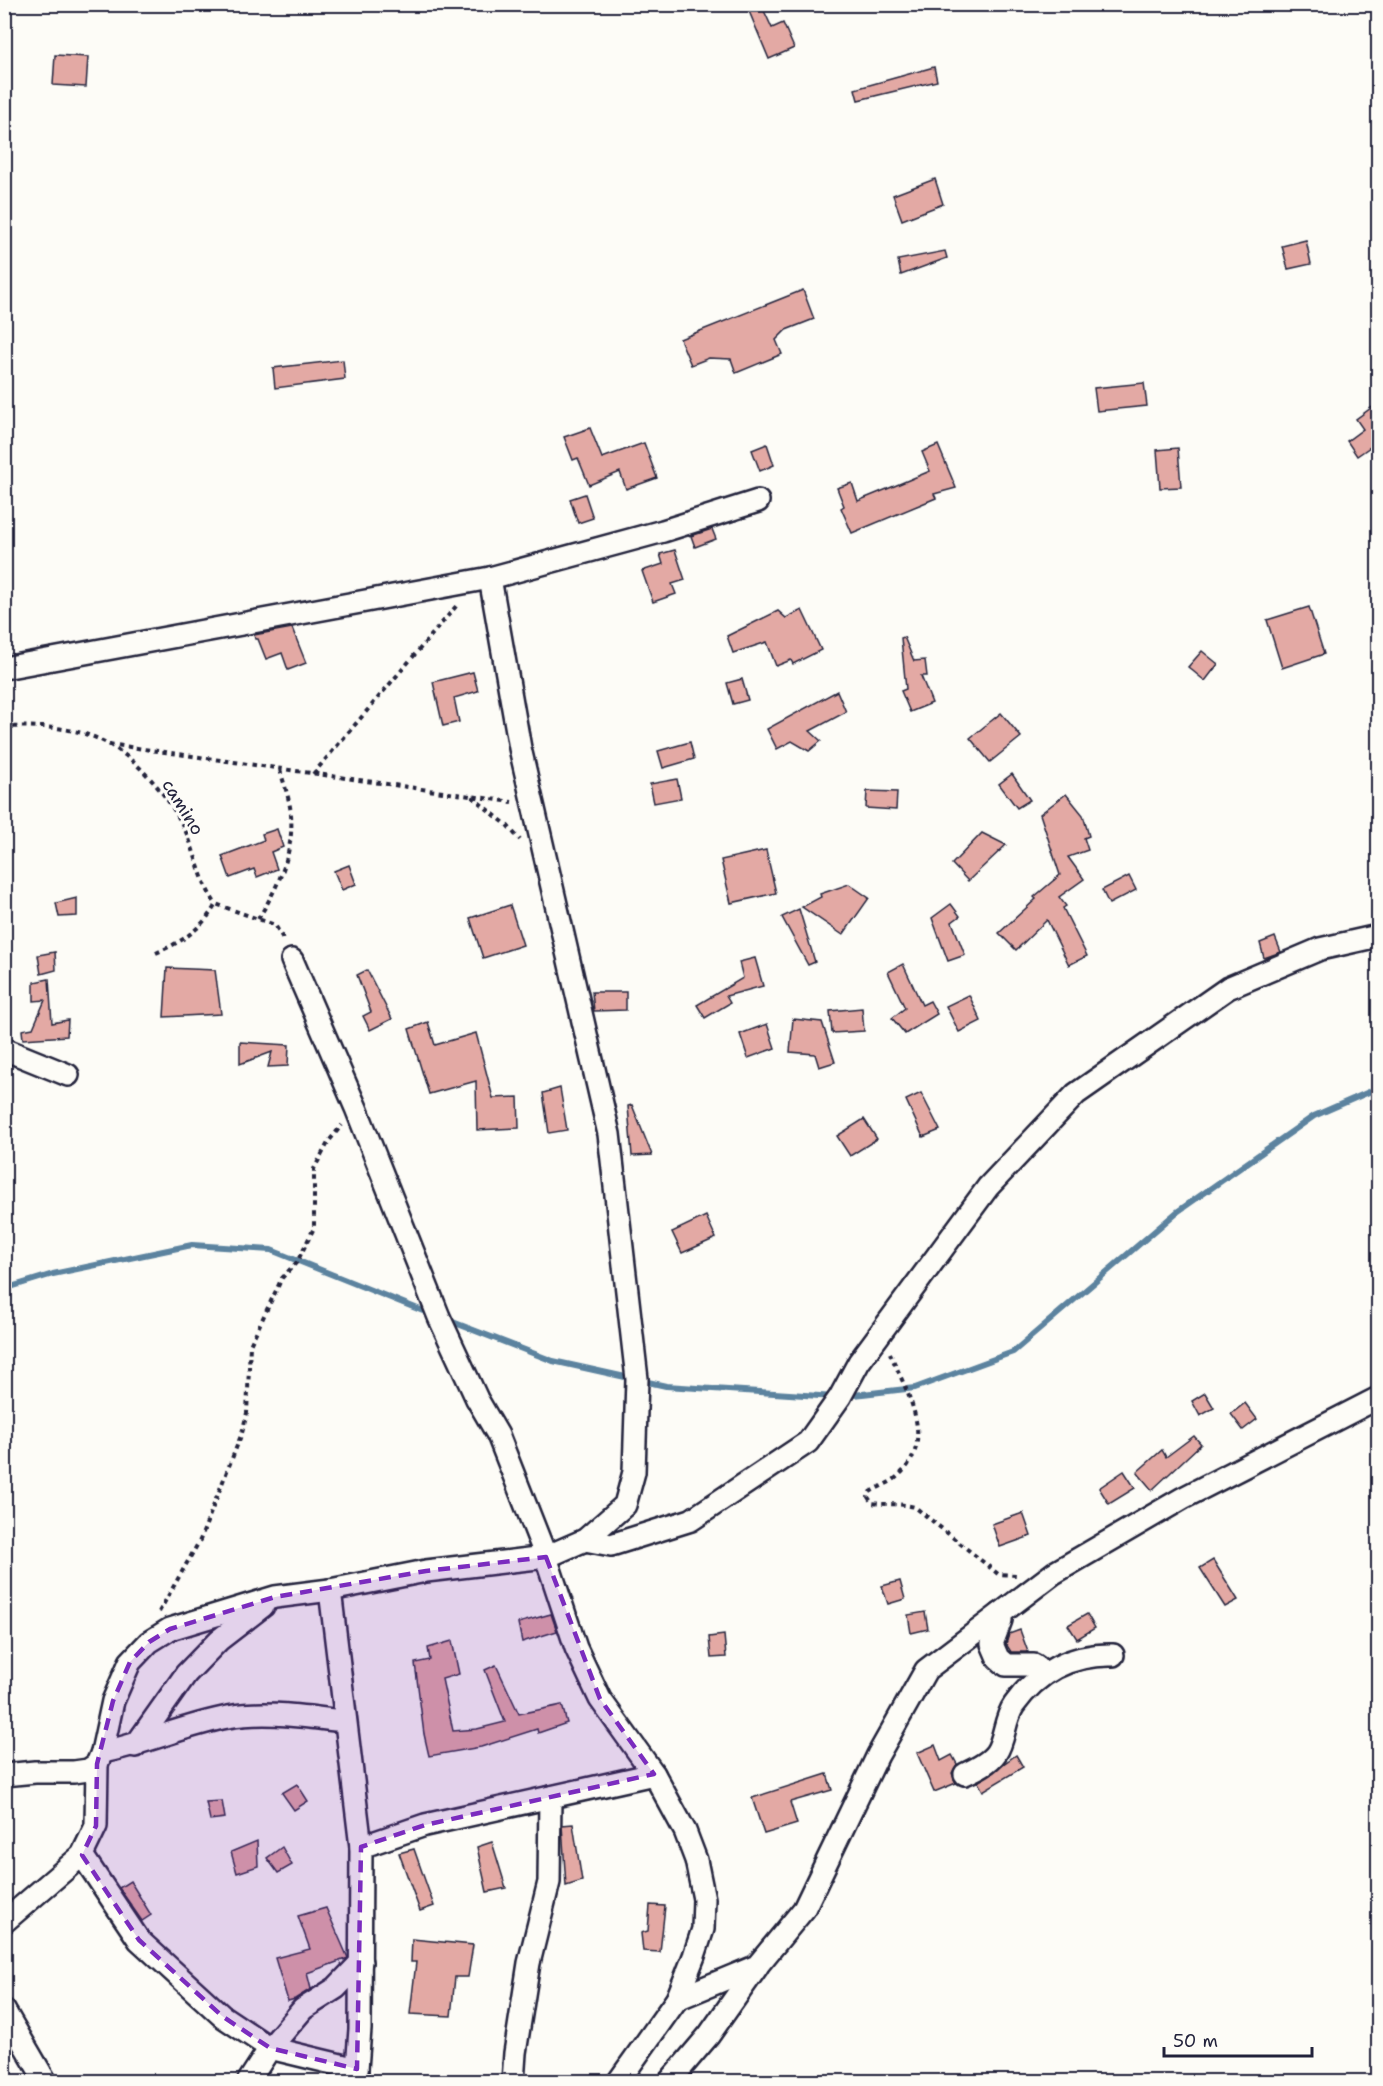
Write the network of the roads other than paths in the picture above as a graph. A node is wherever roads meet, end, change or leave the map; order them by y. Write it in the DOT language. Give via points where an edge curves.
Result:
graph roads {
  1 [pos="758,501"];
  2 [pos="484,579"];
  3 [pos="4,668"];
  4 [pos="1378,936"];
  5 [pos="292,960"];
  6 [pos="4,1049"];
  7 [pos="68,1075"];
  8 [pos="1378,1398"];
  9 [pos="585,1540"];
  10 [pos="546,1557"];
  11 [pos="330,1590"];
  12 [pos="275,1597"];
  13 [pos="1000,1614"];
  14 [pos="1113,1655"];
  15 [pos="1044,1672"];
  16 [pos="344,1721"];
  17 [pos="135,1746"];
  18 [pos="100,1758"];
  19 [pos="654,1774"];
  20 [pos="965,1774"];
  21 [pos="4,1775"];
  22 [pos="550,1797"];
  23 [pos="361,1847"];
  24 [pos="82,1856"];
  25 [pos="4,1922"];
  26 [pos="361,1962"];
  27 [pos="757,1966"];
  28 [pos="677,1999"];
  29 [pos="4,2010"];
  30 [pos="270,2048"];
  31 [pos="356,2075"];
  32 [pos="46,2082"];
  33 [pos="248,2082"];
  34 [pos="513,2082"];
  35 [pos="618,2082"];
  36 [pos="669,2082"];
  1 -- 2 [label="street"];
  2 -- 3 [label="street"];
  2 -- 9 [label="street" via="609,1134 637,1379 634,1472 624,1505"];
  4 -- 9 [label="street" via="1320,949 1228,988 1076,1094 987,1187 882,1331 808,1442 691,1520 611,1545"];
  5 -- 10 [label="street" via="439,1317 498,1435"];
  6 -- 7 [label="street"];
  8 -- 13 [label="street" via="1183,1498 1054,1573"];
  9 -- 10 [label="street"];
  10 -- 11 [label="street" via="426,1570"];
  10 -- 19 [label="street" via="576,1648 600,1700"];
  11 -- 12 [label="street"];
  11 -- 16 [label="street"];
  12 -- 17 [label="street" via="219,1640 186,1674"];
  12 -- 18 [label="street" via="170,1629 149,1642 130,1662 113,1701"];
  13 -- 15 [label="street" via="992,1644 998,1658 1006,1665 1034,1665"];
  13 -- 27 [label="street" via="926,1670 878,1755 804,1909"];
  14 -- 15 [label="street" via="1097,1654 1067,1661"];
  15 -- 20 [label="street" via="1013,1706 997,1752 988,1762"];
  16 -- 17 [label="street" via="281,1714 229,1717 179,1729"];
  16 -- 23 [label="street"];
  17 -- 18 [label="street"];
  18 -- 21 [label="street" via="88,1770"];
  18 -- 24 [label="street" via="96,1826"];
  19 -- 22 [label="street"];
  19 -- 28 [label="street" via="685,1831 704,1899 703,1929"];
  22 -- 23 [label="street" via="425,1825"];
  22 -- 34 [label="street" via="549,1882 529,1963"];
  23 -- 26 [label="street"];
  24 -- 25 [label="street"];
  24 -- 30 [label="street" via="139,1940 222,2016"];
  26 -- 30 [label="street" via="336,1988 303,2009"];
  26 -- 31 [label="street"];
  27 -- 28 [label="street"];
  27 -- 36 [label="street"];
  28 -- 35 [label="street"];
  29 -- 32 [label="street"];
  30 -- 31 [label="street"];
  30 -- 33 [label="street"];
}
